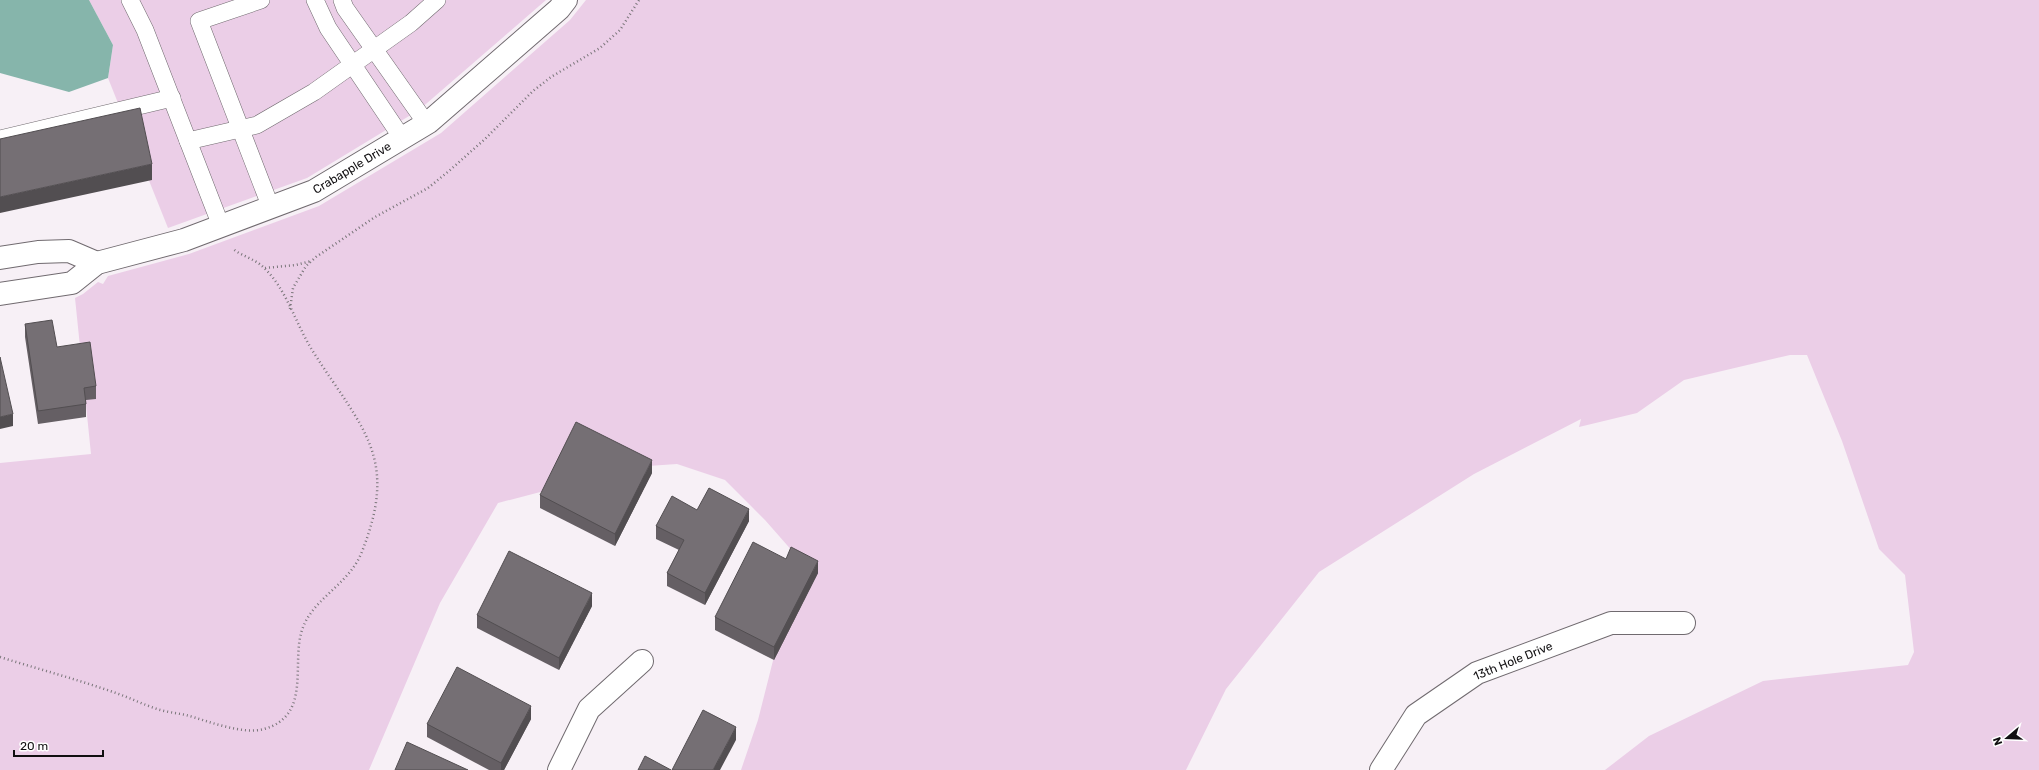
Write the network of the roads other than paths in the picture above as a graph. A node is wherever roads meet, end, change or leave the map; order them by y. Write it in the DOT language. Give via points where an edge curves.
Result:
graph roads {
  1 [pos="130,0"];
  2 [pos="261,0"];
  3 [pos="315,0"];
  4 [pos="342,0"];
  5 [pos="437,0"];
  6 [pos="566,0"];
  7 [pos="374,49"];
  8 [pos="352,65"];
  9 [pos="172,98"];
  10 [pos="426,123"];
  11 [pos="240,129"];
  12 [pos="402,138"];
  13 [pos="0,140"];
  14 [pos="188,141"];
  15 [pos="271,208"];
  16 [pos="221,226"];
  17 [pos="0,258"];
  18 [pos="97,263"];
  19 [pos="0,294"];
  20 [pos="1684,623"];
  21 [pos="642,661"];
  22 [pos="560,770"];
  23 [pos="1381,770"];
  1 -- 9 [label="lane"];
  2 -- 11 [label="lane" via="199,21"];
  3 -- 8 [label="lane" via="328,28"];
  4 -- 7 [label="lane"];
  5 -- 7 [label="lane" via="411,23"];
  6 -- 10 [label="street, Crabapple Drive" via="559,9"];
  7 -- 8 [label="lane"];
  7 -- 10 [label="lane"];
  8 -- 11 [label="lane" via="314,92 257,125"];
  8 -- 12 [label="lane"];
  9 -- 13 [label="lane"];
  9 -- 14 [label="lane"];
  10 -- 12 [label="street, Crabapple Drive"];
  11 -- 14 [label="lane"];
  11 -- 15 [label="lane"];
  12 -- 15 [label="street, Crabapple Drive" via="314,192"];
  14 -- 16 [label="lane"];
  15 -- 16 [label="street, Crabapple Drive"];
  16 -- 18 [label="street, Crabapple Drive" via="184,240"];
  17 -- 18 [label="street" via="38,252 69,251"];
  18 -- 19 [label="street, Crabapple Drive" via="72,283"];
  20 -- 23 [label="street, 13th Hole Drive" via="1611,623 1477,673 1416,715"];
  21 -- 22 [label="street" via="589,709"];
}
